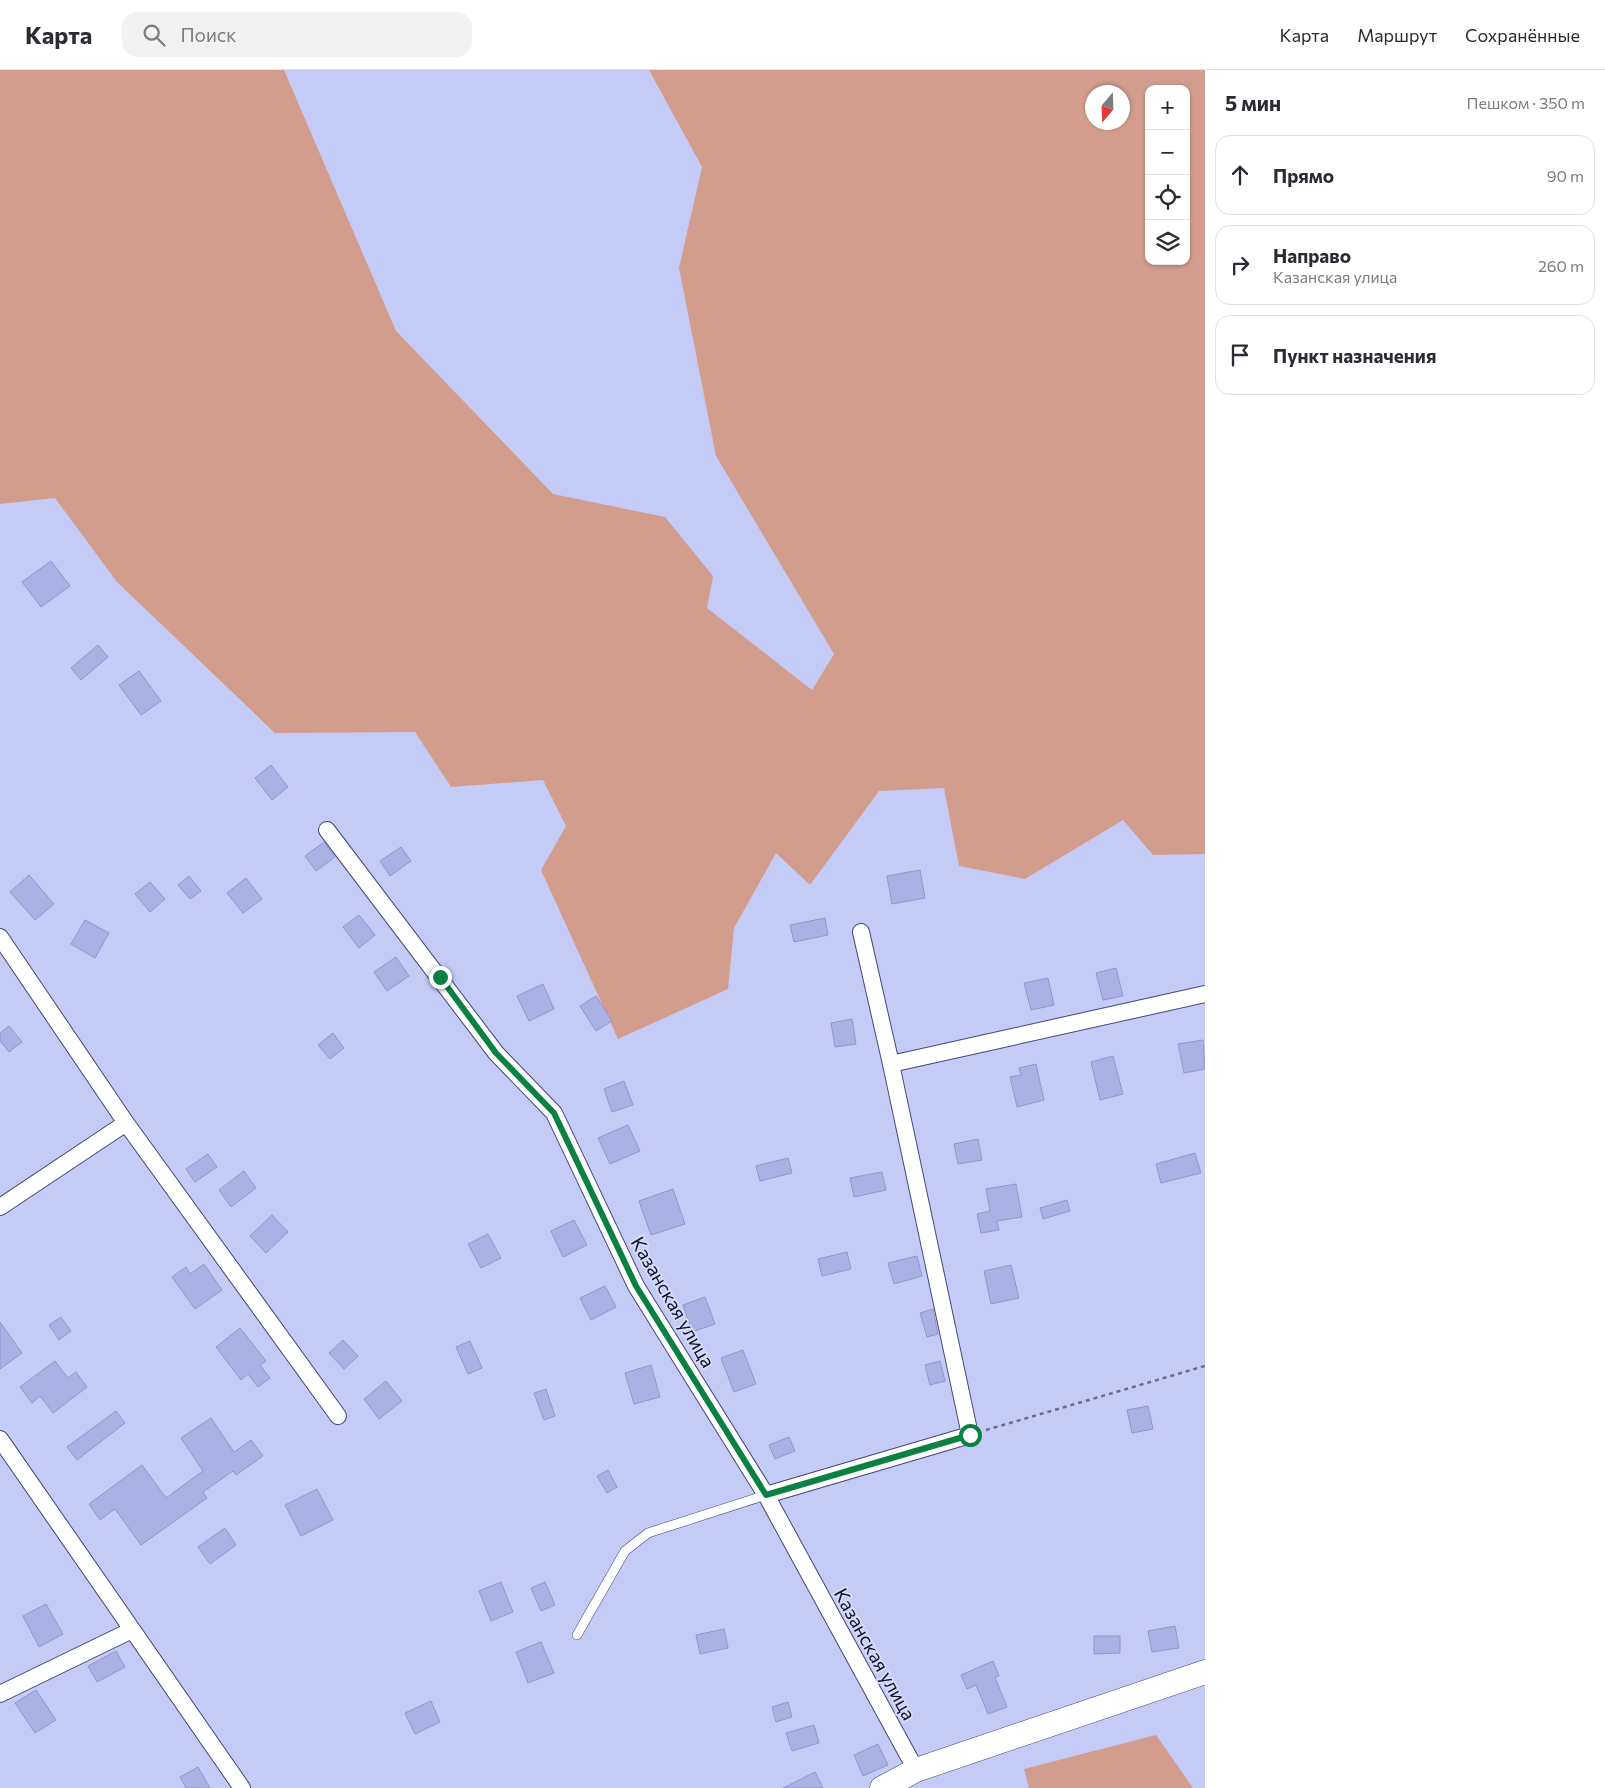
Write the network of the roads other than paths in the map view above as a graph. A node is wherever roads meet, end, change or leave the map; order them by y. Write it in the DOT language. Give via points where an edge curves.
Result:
graph roads {
  1 [pos="327,830"];
  2 [pos="861,932"];
  3 [pos="0,937"];
  4 [pos="1205,994"];
  5 [pos="892,1064"];
  6 [pos="126,1123"];
  7 [pos="0,1207"];
  8 [pos="338,1416"];
  9 [pos="0,1439"];
  10 [pos="5,1458"];
  11 [pos="766,1495"];
  12 [pos="132,1630"];
  13 [pos="577,1635"];
  14 [pos="1205,1672"];
  15 [pos="0,1694"];
  16 [pos="916,1770"];
  17 [pos="242,1788"];
  18 [pos="882,1788"];
  1 -- 11 [label="street, Казанская улица" via="496,1053 554,1113 636,1286"];
  2 -- 5 [label="street"];
  3 -- 6 [label="street"];
  4 -- 5 [label="street"];
  5 -- 11 [label="street" via="970,1435"];
  6 -- 7 [label="street"];
  6 -- 8 [label="street"];
  9 -- 10 [label="street"];
  10 -- 12 [label="street"];
  11 -- 13 [label="lane" via="640,1539 625,1551"];
  11 -- 16 [label="street, Казанская улица"];
  12 -- 15 [label="street"];
  12 -- 17 [label="street"];
  14 -- 16 [label="street"];
  16 -- 18 [label="street"];
}
